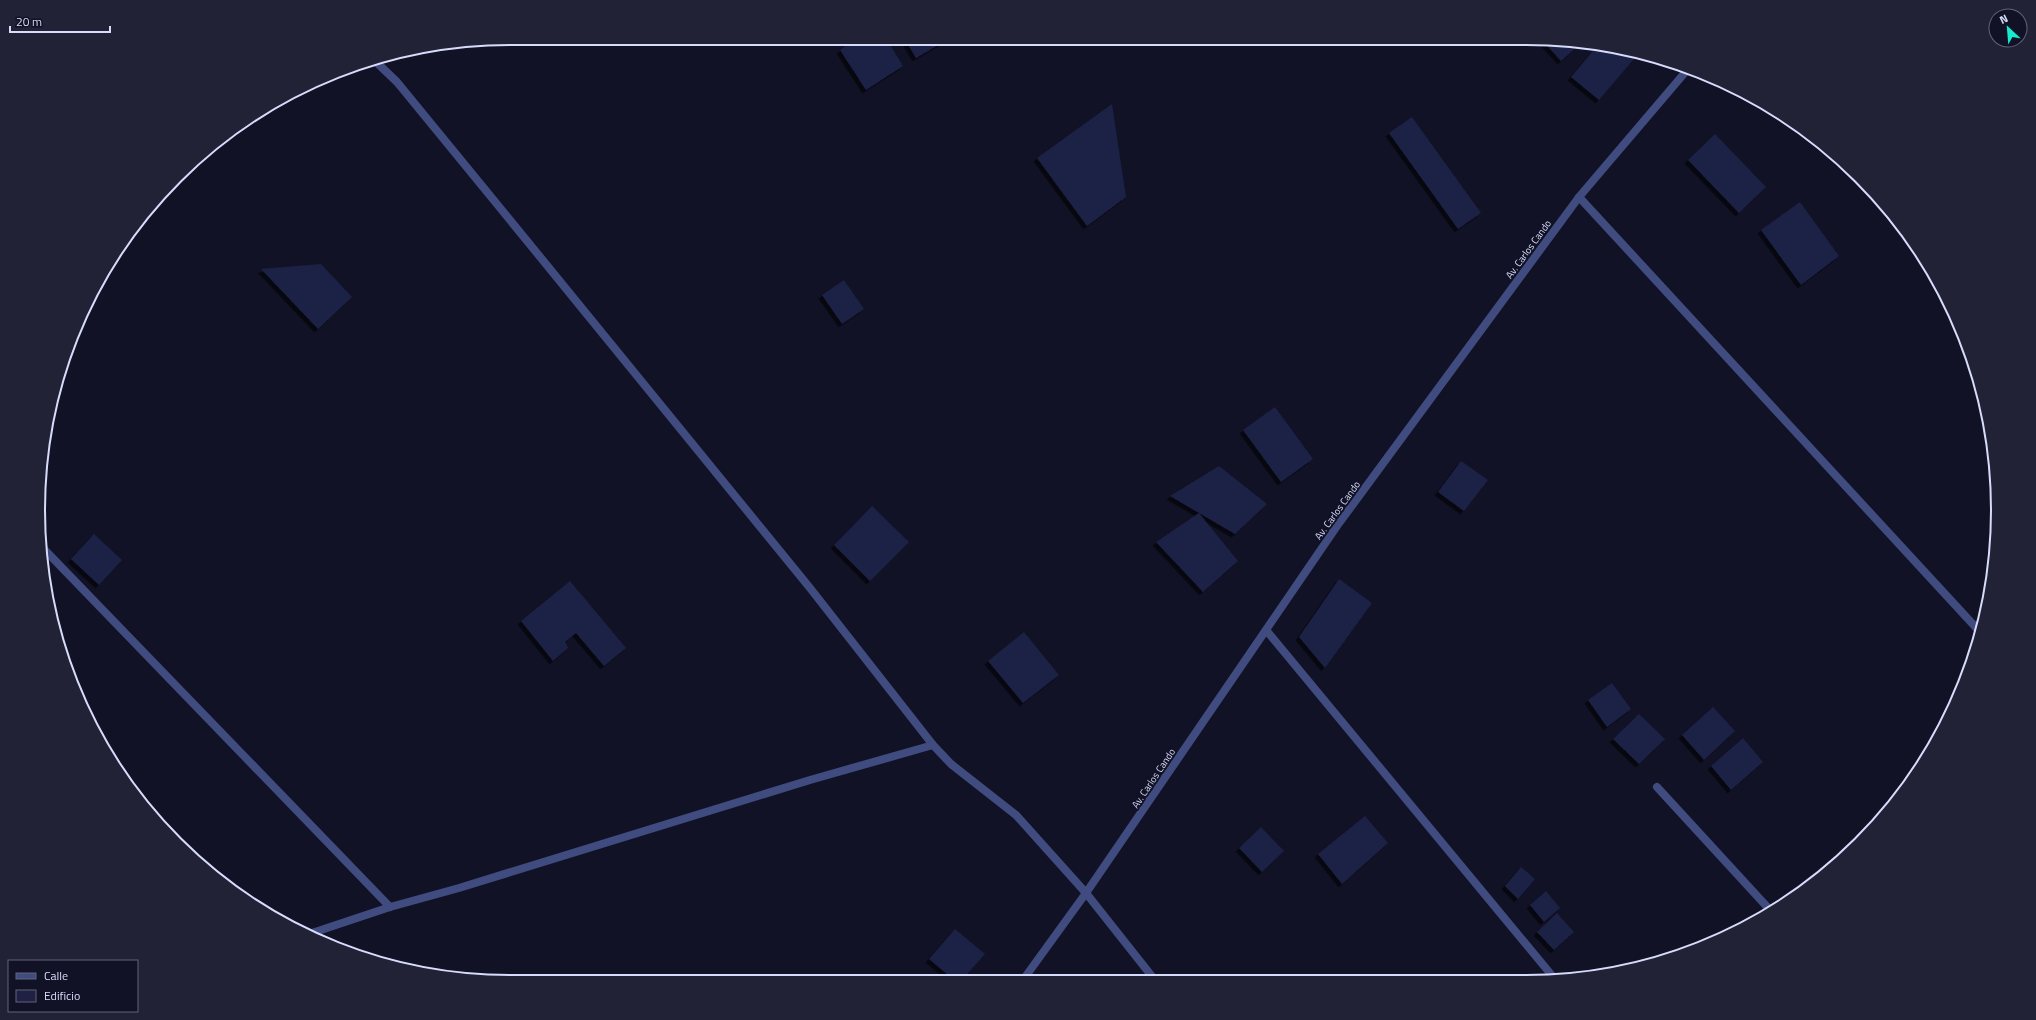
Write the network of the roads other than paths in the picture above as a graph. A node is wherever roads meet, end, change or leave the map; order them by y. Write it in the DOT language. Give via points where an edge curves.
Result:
graph roads {
  1 [pos="379,64"];
  2 [pos="1684,73"];
  3 [pos="1579,197"];
  4 [pos="47,552"];
  5 [pos="1976,627"];
  6 [pos="1266,630"];
  7 [pos="933,745"];
  8 [pos="1657,787"];
  9 [pos="1086,893"];
  10 [pos="390,907"];
  11 [pos="1767,907"];
  12 [pos="315,932"];
  13 [pos="1551,974"];
  14 [pos="1027,975"];
  15 [pos="1151,975"];
  1 -- 7 [label="street" via="397,82 810,588"];
  2 -- 3 [label="street, Av. Carlos Cando"];
  3 -- 5 [label="street"];
  3 -- 6 [label="street, Av. Carlos Cando" via="1337,526"];
  4 -- 10 [label="street"];
  6 -- 9 [label="street, Av. Carlos Cando"];
  6 -- 13 [label="street"];
  7 -- 9 [label="street" via="951,764 1016,815"];
  7 -- 10 [label="street"];
  8 -- 11 [label="street"];
  9 -- 14 [label="street, Av. Carlos Cando"];
  9 -- 15 [label="street"];
  10 -- 12 [label="street"];
}
